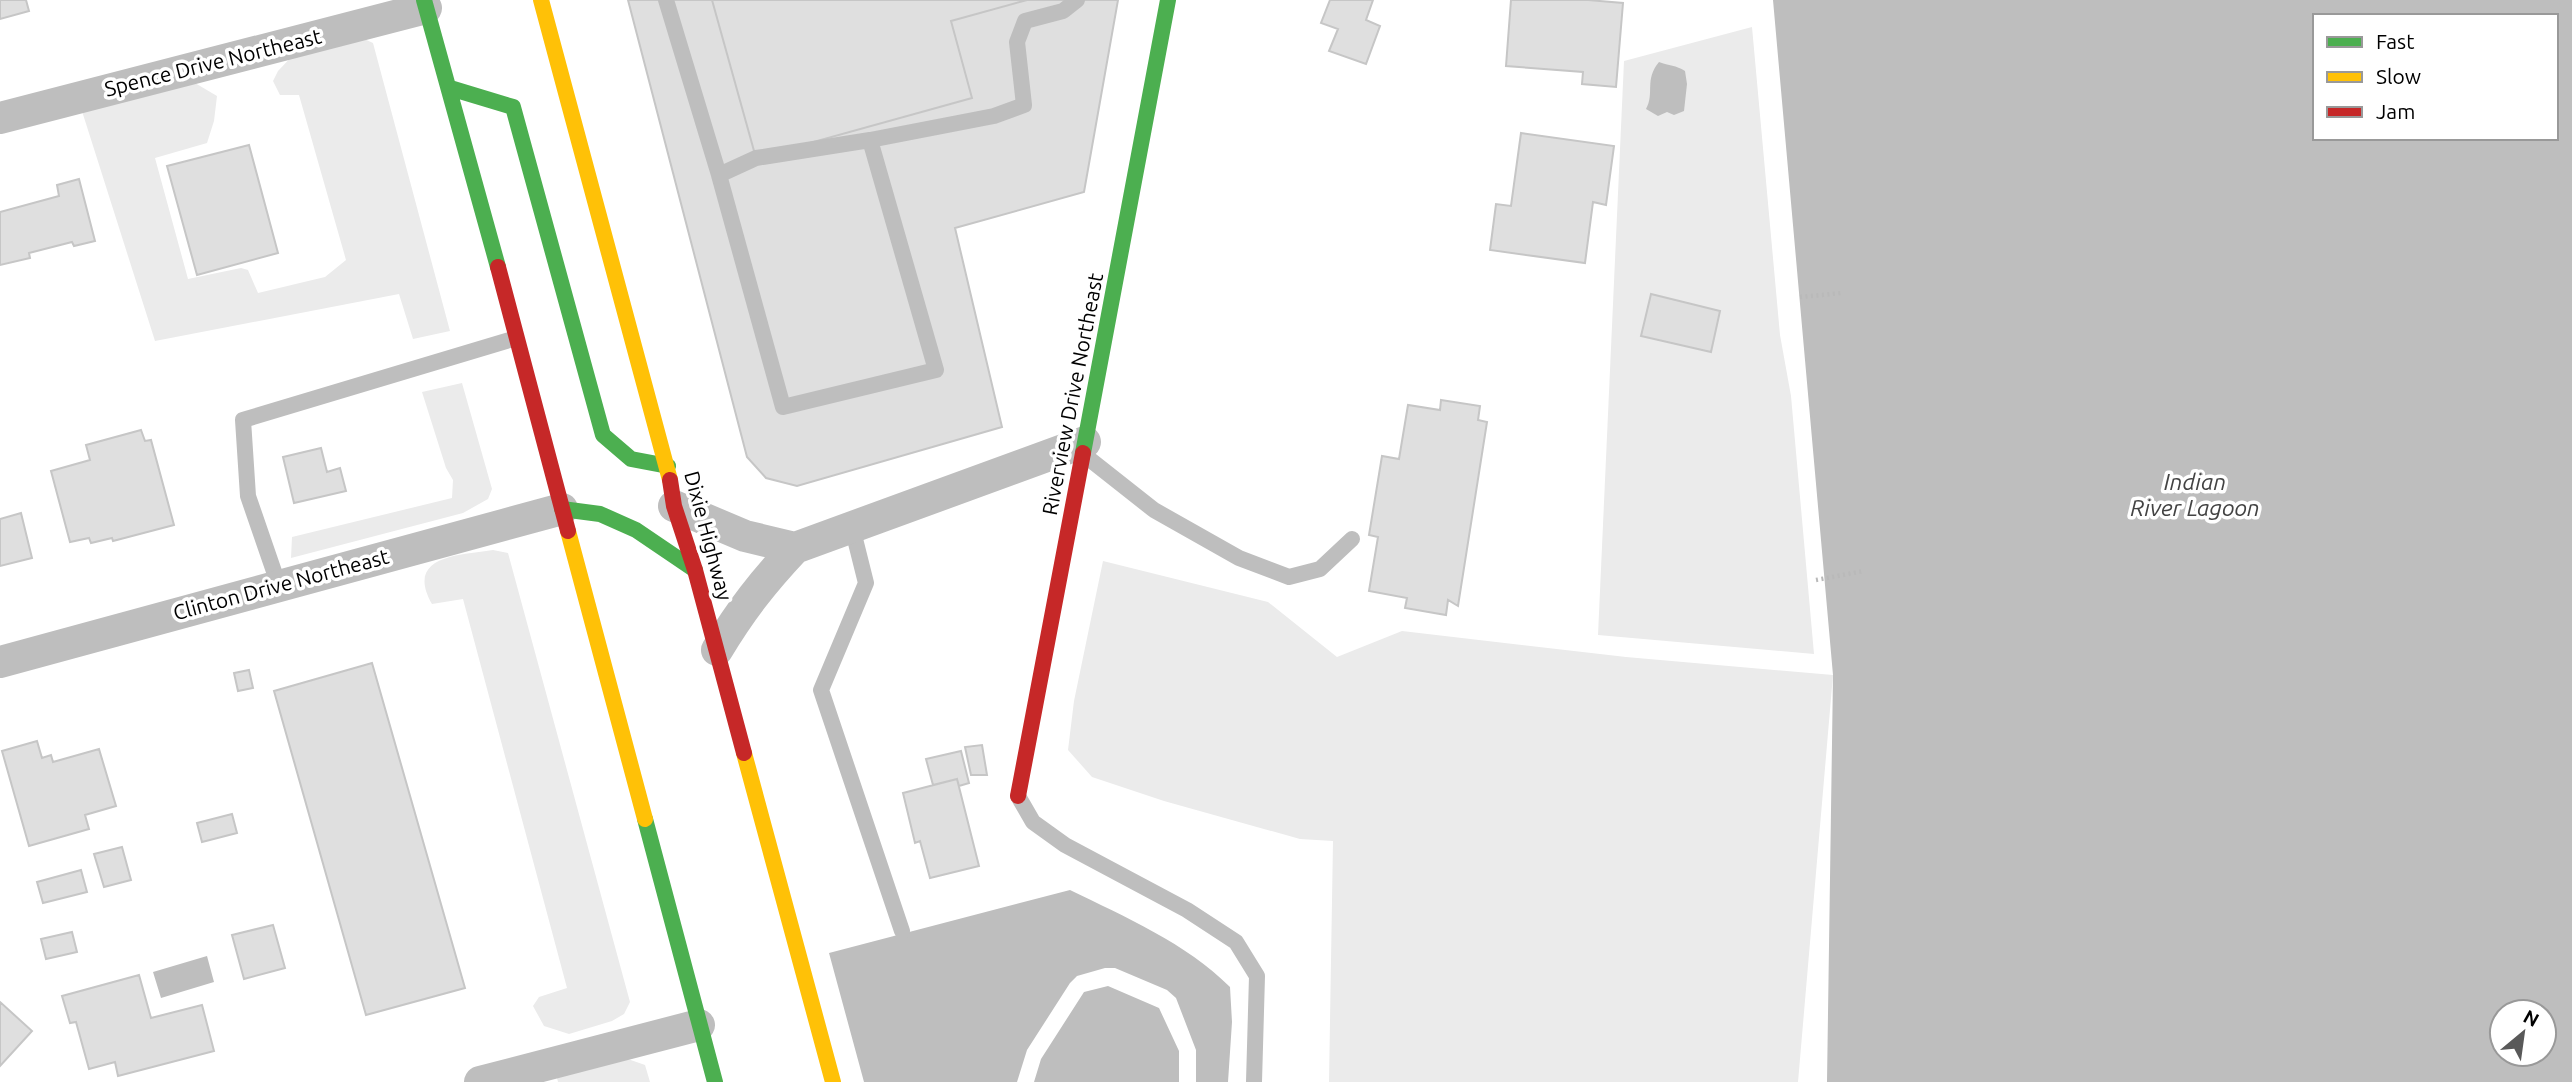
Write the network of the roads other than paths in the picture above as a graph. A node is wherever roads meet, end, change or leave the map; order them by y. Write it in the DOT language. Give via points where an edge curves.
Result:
graph roads {
  1 [pos="541,0"];
  2 [pos="666,0"];
  3 [pos="1077,0"];
  4 [pos="1168,0"];
  5 [pos="425,4"];
  6 [pos="450,88"];
  7 [pos="0,118"];
  8 [pos="870,140"];
  9 [pos="719,175"];
  10 [pos="516,338"];
  11 [pos="1084,448"];
  12 [pos="668,466"];
  13 [pos="674,506"];
  14 [pos="562,509"];
  15 [pos="852,527"];
  16 [pos="1352,539"];
  17 [pos="795,548"];
  18 [pos="695,570"];
  19 [pos="279,586"];
  20 [pos="716,650"];
  21 [pos="0,662"];
  22 [pos="1018,796"];
  23 [pos="902,931"];
  24 [pos="699,1025"];
  25 [pos="480,1082"];
  26 [pos="715,1082"];
  27 [pos="833,1082"];
  28 [pos="1254,1082"];
  1 -- 12 [label="main road, Dixie Highway"];
  2 -- 9 [label="lane"];
  3 -- 8 [label="lane" via="1063,11 1025,21 1017,42 1024,105 994,116"];
  4 -- 11 [label="main road, Riverview Drive Northeast"];
  5 -- 6 [label="main road"];
  5 -- 7 [label="street, Spence Drive Northeast"];
  6 -- 10 [label="main road"];
  6 -- 12 [label="main road" via="513,107 603,435 631,459"];
  8 -- 9 [label="lane" via="756,158"];
  8 -- 9 [label="lane" via="936,370 783,407"];
  10 -- 14 [label="main road"];
  10 -- 19 [label="lane" via="243,420 248,496"];
  11 -- 15 [label="street"];
  11 -- 16 [label="lane" via="1154,510 1239,558 1289,577 1320,569"];
  11 -- 22 [label="main road, Riverview Drive Northeast"];
  12 -- 13 [label="main road, Dixie Highway"];
  13 -- 17 [label="street" via="746,536"];
  13 -- 18 [label="main road, Dixie Highway"];
  14 -- 18 [label="main road" via="600,514 636,530"];
  14 -- 19 [label="street, Clinton Drive Northeast"];
  14 -- 24 [label="main road"];
  15 -- 17 [label="street"];
  15 -- 23 [label="lane" via="866,583 821,690"];
  17 -- 20 [label="street" via="761,584"];
  18 -- 20 [label="main road, Dixie Highway"];
  19 -- 21 [label="street, Clinton Drive Northeast"];
  20 -- 27 [label="main road, Dixie Highway"];
  22 -- 28 [label="lane" via="1033,822 1065,845 1187,910 1236,942 1257,976"];
  24 -- 25 [label="street"];
  24 -- 26 [label="main road"];
}
